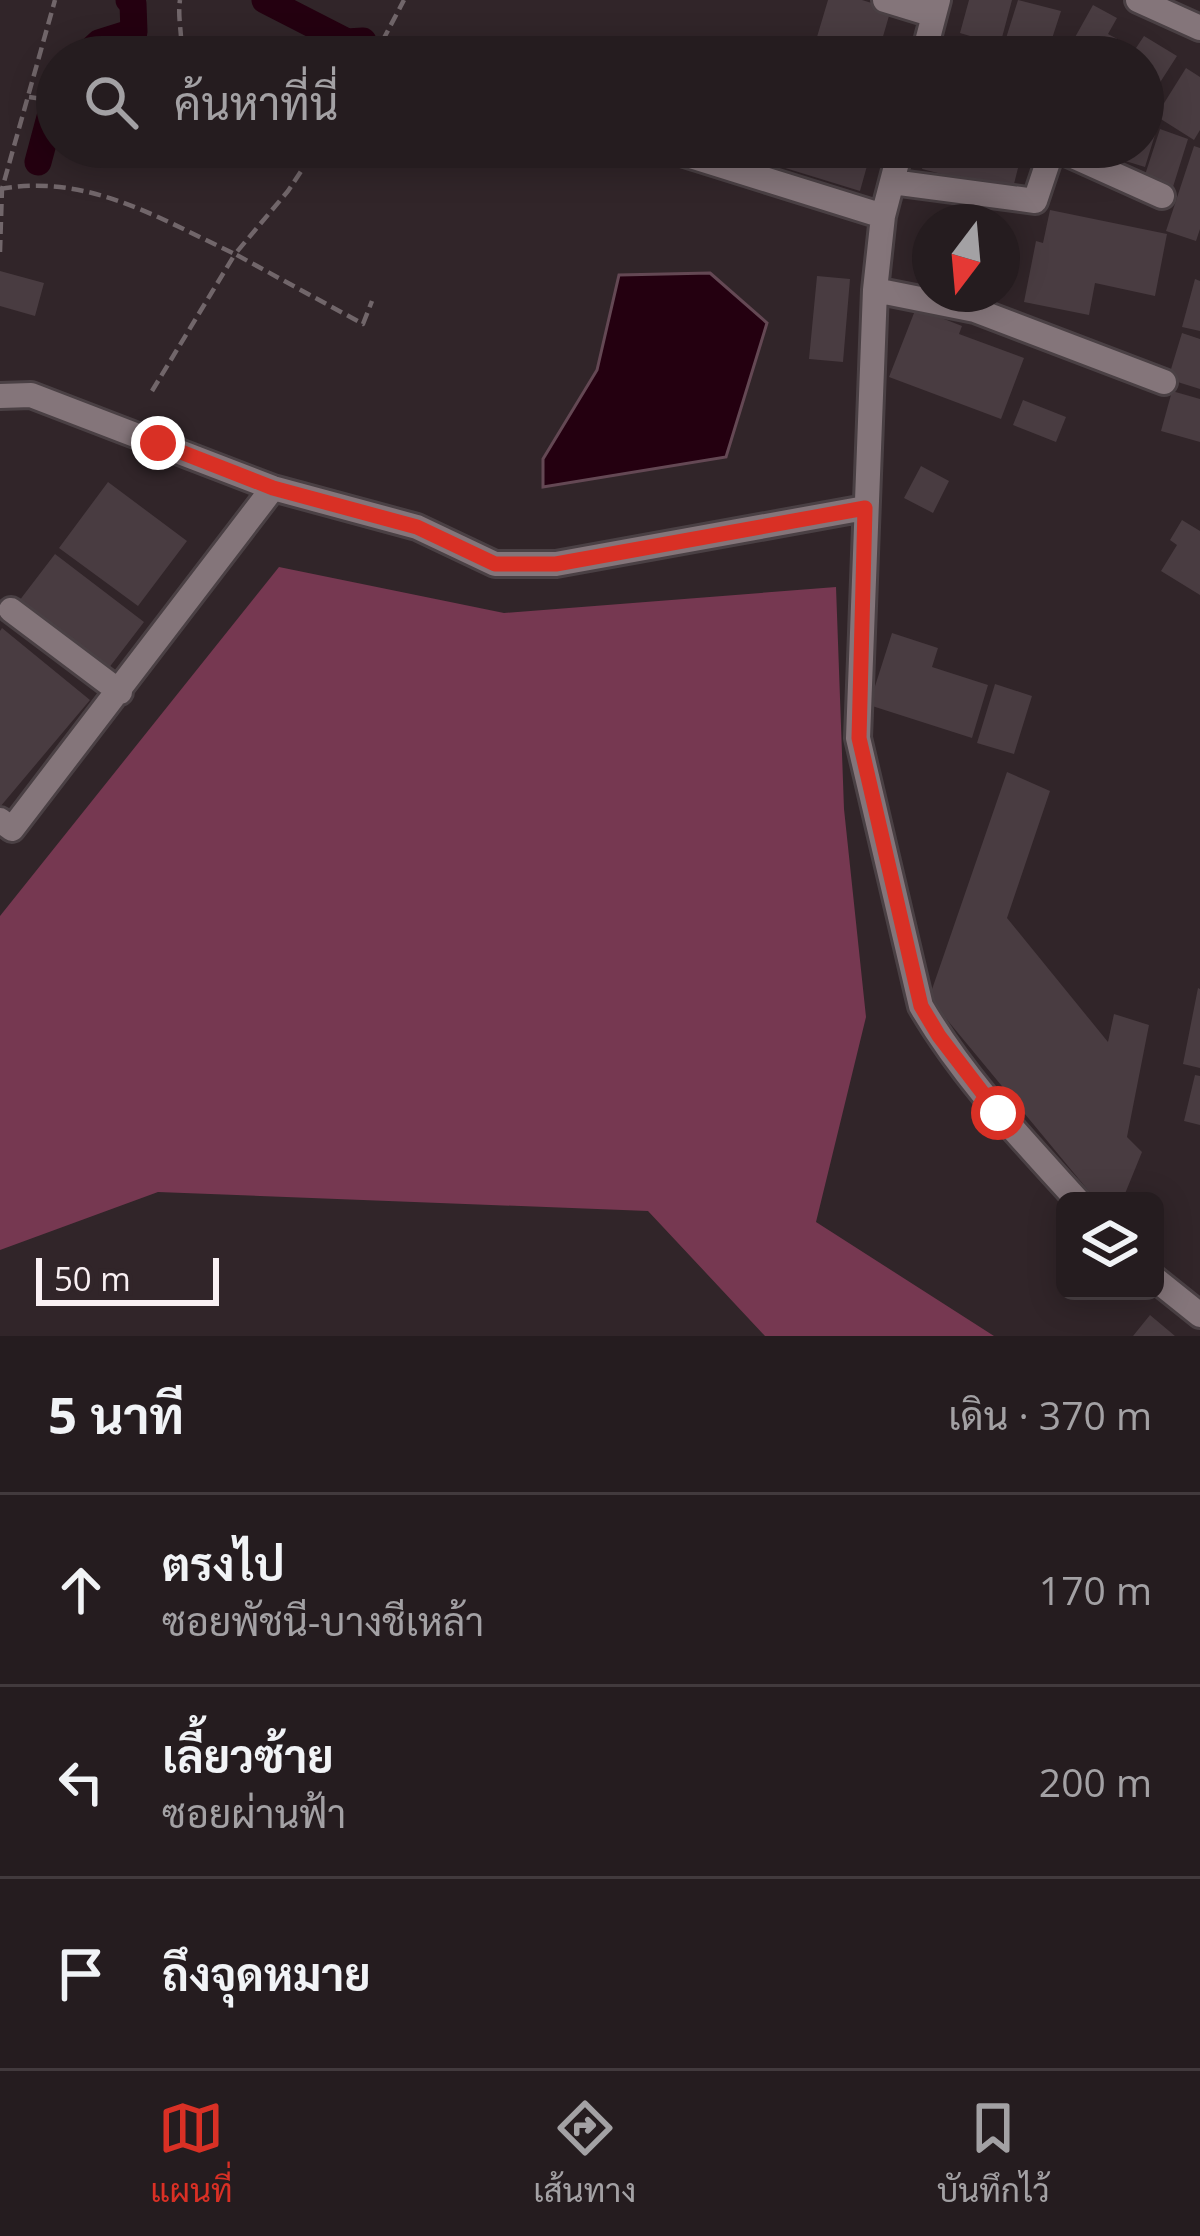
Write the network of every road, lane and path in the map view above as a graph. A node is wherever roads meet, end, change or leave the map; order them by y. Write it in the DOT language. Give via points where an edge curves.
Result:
graph roads {
  1 [pos="55,0"];
  2 [pos="180,0"];
  3 [pos="404,0"];
  4 [pos="885,0"];
  5 [pos="1141,0"];
  6 [pos="936,8"];
  7 [pos="1200,28"];
  8 [pos="45,36"];
  9 [pos="180,36"];
  10 [pos="385,36"];
  11 [pos="36,71"];
  12 [pos="29,97"];
  13 [pos="36,98"];
  14 [pos="303,168"];
  15 [pos="729,168"];
  16 [pos="896,168"];
  17 [pos="1046,168"];
  18 [pos="1100,168"];
  19 [pos="892,182"];
  20 [pos="1,189"];
  21 [pos="1162,196"];
  22 [pos="883,216"];
  23 [pos="0,252"];
  24 [pos="235,254"];
  25 [pos="874,290"];
  26 [pos="372,301"];
  27 [pos="1164,382"];
  28 [pos="152,391"];
  29 [pos="0,396"];
  30 [pos="273,488"];
  31 [pos="865,508"];
  32 [pos="11,610"];
  33 [pos="120,692"];
  34 [pos="0,820"];
  35 [pos="1070,1192"];
  36 [pos="1164,1286"];
  37 [pos="1200,1315"];
  1 -- 8 [label="path"];
  2 -- 9 [label="path"];
  3 -- 10 [label="path"];
  4 -- 6 [label="street"];
  5 -- 7 [label="street"];
  11 -- 12 [label="path"];
  12 -- 13 [label="path"];
  12 -- 20 [label="path"];
  14 -- 24 [label="path"];
  15 -- 22 [label="street"];
  16 -- 19 [label="street"];
  17 -- 19 [label="street" via="1035,201"];
  18 -- 21 [label="street"];
  19 -- 22 [label="street"];
  20 -- 23 [label="path"];
  20 -- 24 [label="path" via="80,187"];
  22 -- 25 [label="street"];
  24 -- 26 [label="path" via="363,324"];
  24 -- 28 [label="path"];
  25 -- 27 [label="street" via="975,310"];
  25 -- 31 [label="street"];
  29 -- 30 [label="street" via="32,395"];
  30 -- 31 [label="street" via="417,527 495,564 556,564"];
  30 -- 33 [label="street"];
  31 -- 35 [label="street" via="859,738 921,1006 998,1113"];
  32 -- 33 [label="street"];
  33 -- 34 [label="street" via="12,829"];
  36 -- 37 [label="street"];
}
